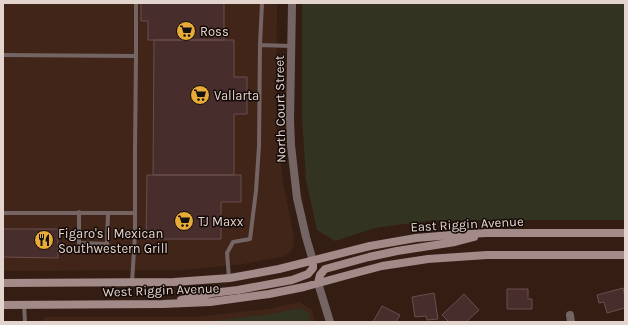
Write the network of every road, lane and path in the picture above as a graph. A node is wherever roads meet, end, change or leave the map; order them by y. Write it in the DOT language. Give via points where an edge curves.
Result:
graph roads {
  1 [pos="136,3"];
  2 [pos="262,3"];
  3 [pos="292,3"];
  4 [pos="260,45"];
  5 [pos="290,46"];
  6 [pos="3,55"];
  7 [pos="136,56"];
  8 [pos="79,212"];
  9 [pos="3,213"];
  10 [pos="108,213"];
  11 [pos="135,213"];
  12 [pos="486,233"];
  13 [pos="625,233"];
  14 [pos="625,255"];
  15 [pos="313,261"];
  16 [pos="230,278"];
  17 [pos="132,282"];
  18 [pos="318,283"];
  19 [pos="3,284"];
  20 [pos="163,304"];
  21 [pos="3,305"];
  22 [pos="24,305"];
  23 [pos="25,322"];
  24 [pos="330,322"];
  1 -- 7 [label="lane"];
  2 -- 4 [label="lane"];
  3 -- 5 [label="street, North Court Street"];
  4 -- 5 [label="lane"];
  4 -- 16 [label="lane" via="259,146 250,239 233,242 227,253"];
  5 -- 15 [label="street, North Court Street" via="292,156 301,214"];
  6 -- 7 [label="lane"];
  7 -- 11 [label="lane"];
  8 -- 9 [label="lane"];
  8 -- 10 [label="lane"];
  8 -- 10 [label="lane" via="79,244 108,244"];
  10 -- 11 [label="lane"];
  11 -- 17 [label="lane"];
  12 -- 13 [label="main road, East Riggin Avenue"];
  12 -- 15 [label="main road, East Riggin Avenue" via="404,240"];
  12 -- 18 [label="main road" via="325,268"];
  14 -- 18 [label="main road" via="487,255 417,260 382,266"];
  15 -- 16 [label="main road, West Riggin Avenue"];
  15 -- 20 [label="main road" via="313,268 308,274 292,280"];
  16 -- 17 [label="main road, West Riggin Avenue" via="186,282"];
  17 -- 19 [label="main road, West Riggin Avenue"];
  18 -- 20 [label="main road, West Riggin Avenue" via="251,297 204,303"];
  18 -- 24 [label="street"];
  20 -- 22 [label="main road, West Riggin Avenue"];
  21 -- 22 [label="main road, West Riggin Avenue"];
  22 -- 23 [label="lane"];
}
